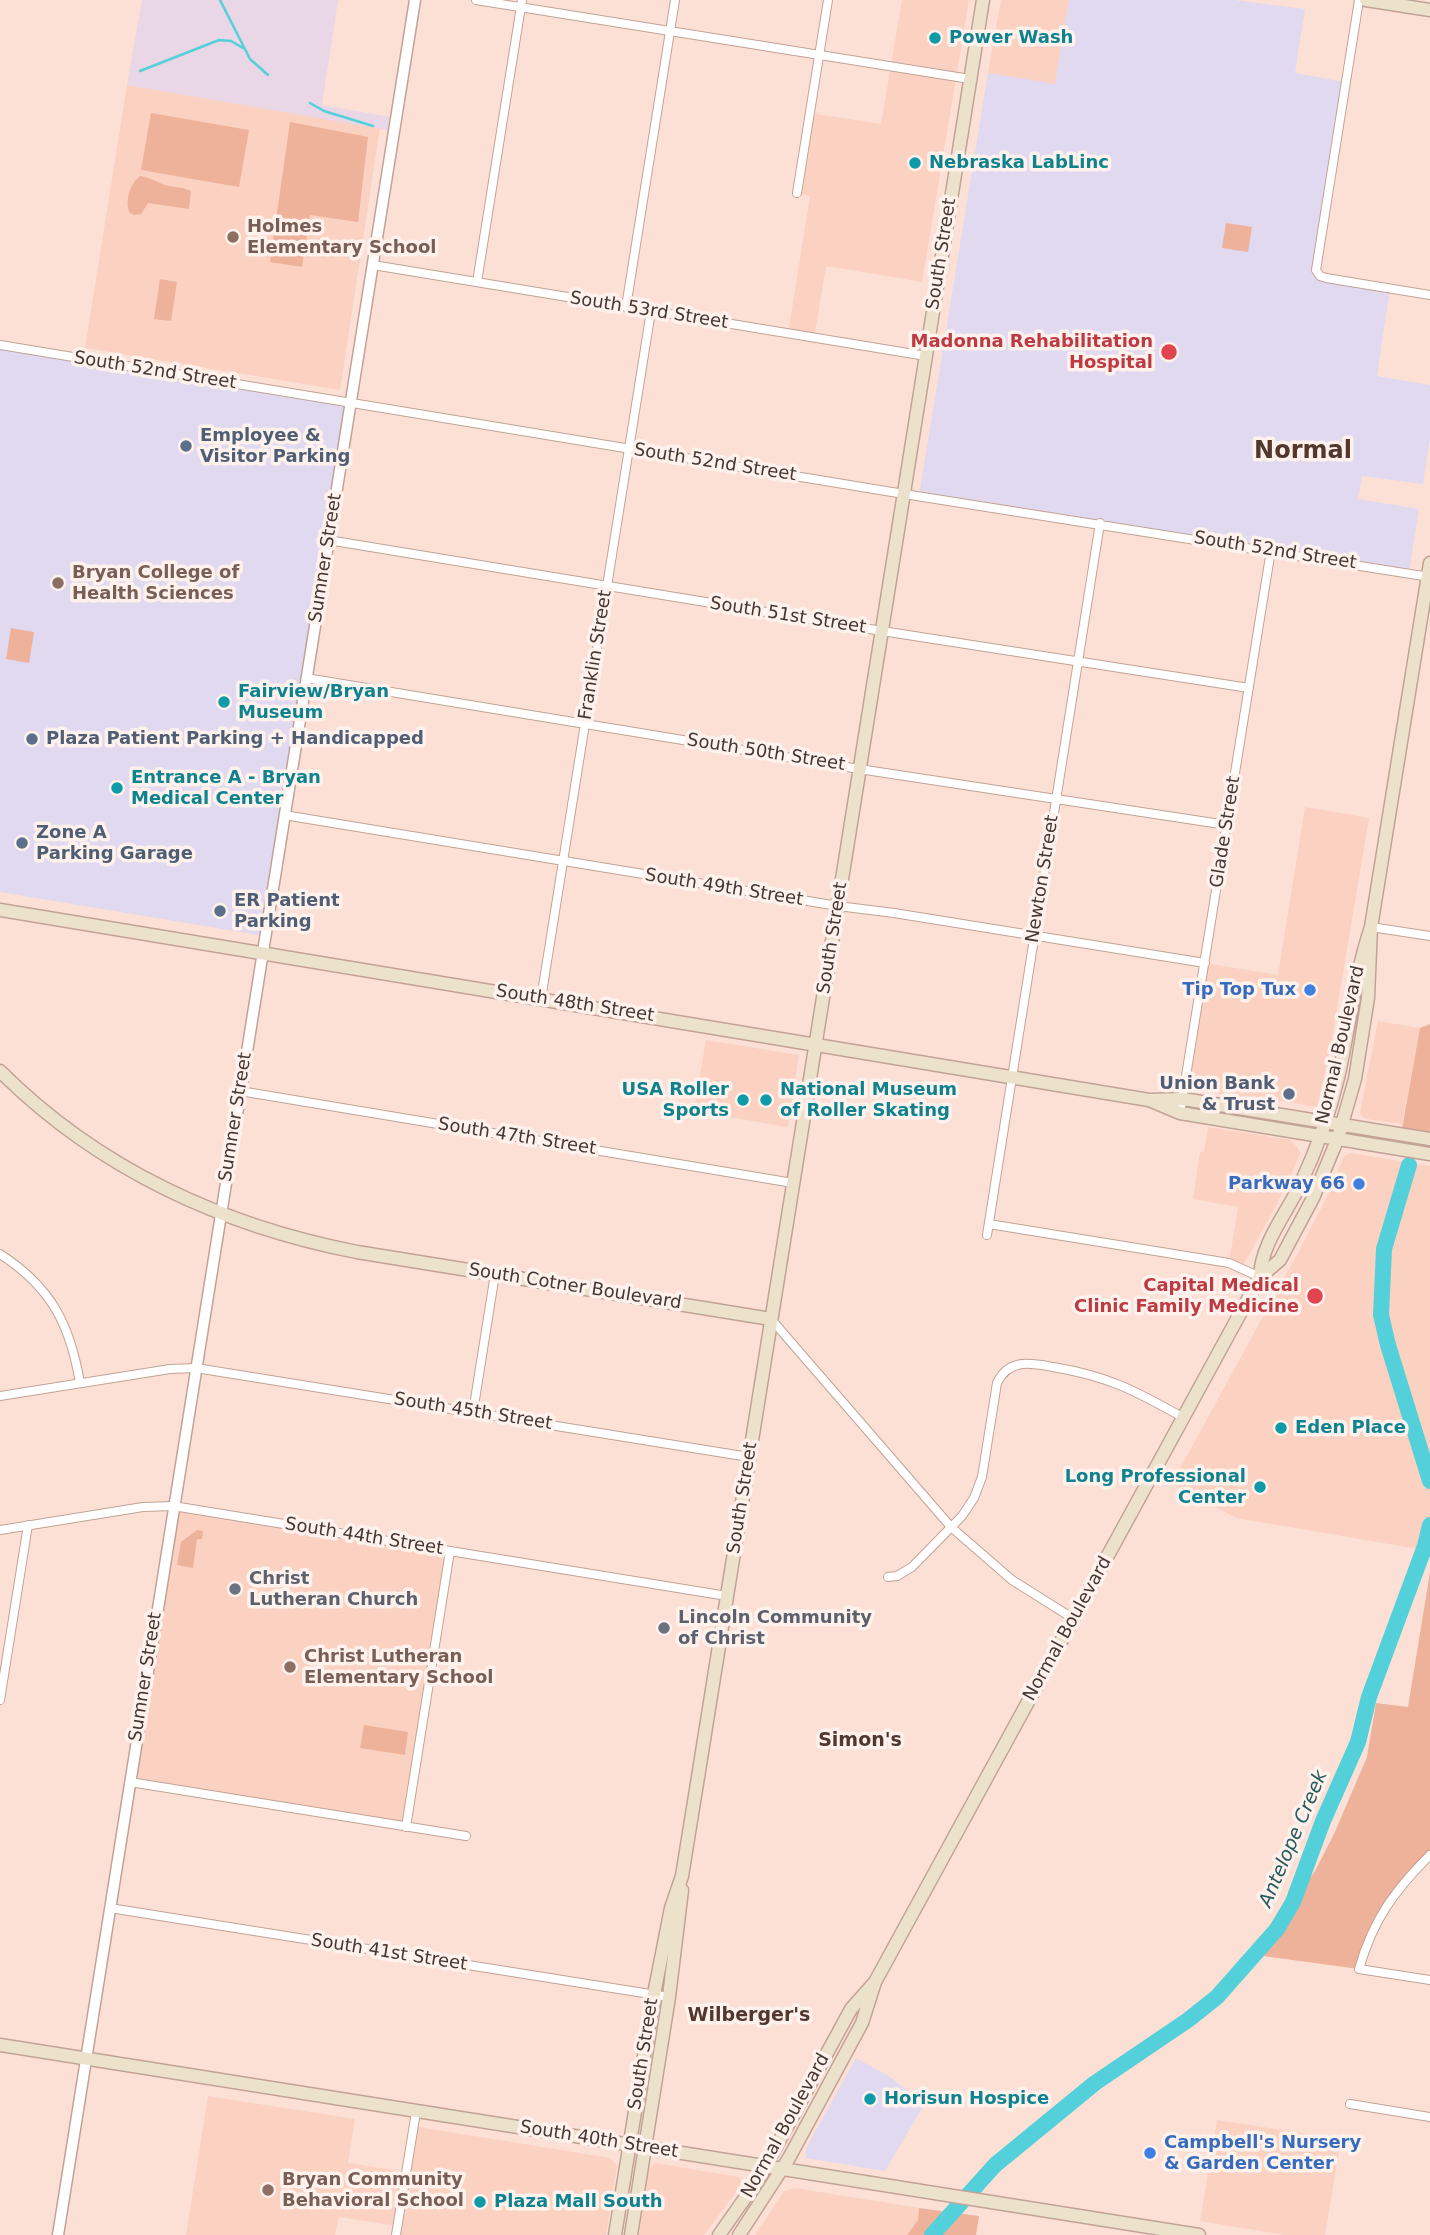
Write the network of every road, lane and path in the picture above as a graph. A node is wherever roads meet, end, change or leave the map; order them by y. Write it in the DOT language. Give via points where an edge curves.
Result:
graph roads {
  1 [pos="415,0"];
  2 [pos="476,0"];
  3 [pos="676,0"];
  4 [pos="828,0"];
  5 [pos="983,0"];
  6 [pos="1359,0"];
  7 [pos="1366,0"];
  8 [pos="522,4"];
  9 [pos="1430,10"];
  10 [pos="670,31"];
  11 [pos="820,55"];
  12 [pos="970,79"];
  13 [pos="797,193"];
  14 [pos="373,265"];
  15 [pos="477,282"];
  16 [pos="1430,295"];
  17 [pos="626,307"];
  18 [pos="651,311"];
  19 [pos="0,345"];
  20 [pos="926,356"];
  21 [pos="351,402"];
  22 [pos="629,448"];
  23 [pos="904,494"];
  24 [pos="1100,523"];
  25 [pos="328,540"];
  26 [pos="1271,550"];
  27 [pos="1429,572"];
  28 [pos="607,586"];
  29 [pos="881,631"];
  30 [pos="1078,661"];
  31 [pos="306,677"];
  32 [pos="1249,688"];
  33 [pos="585,723"];
  34 [pos="859,769"];
  35 [pos="1056,798"];
  36 [pos="284,815"];
  37 [pos="1227,825"];
  38 [pos="563,861"];
  39 [pos="838,906"];
  40 [pos="0,910"];
  41 [pos="1371,927"];
  42 [pos="1034,936"];
  43 [pos="1430,936"];
  44 [pos="262,953"];
  45 [pos="1205,963"];
  46 [pos="541,999"];
  47 [pos="816,1044"];
  48 [pos="0,1071"];
  49 [pos="1012,1077"];
  50 [pos="240,1091"];
  51 [pos="1183,1099"];
  52 [pos="1149,1100"];
  53 [pos="1180,1112"];
  54 [pos="1326,1122"];
  55 [pos="1343,1124"];
  56 [pos="1321,1135"];
  57 [pos="1338,1138"];
  58 [pos="1430,1139"];
  59 [pos="1430,1153"];
  60 [pos="793,1183"];
  61 [pos="220,1214"];
  62 [pos="989,1224"];
  63 [pos="988,1236"];
  64 [pos="0,1254"];
  65 [pos="495,1274"];
  66 [pos="1260,1277"];
  67 [pos="771,1319"];
  68 [pos="196,1368"];
  69 [pos="80,1382"];
  70 [pos="0,1396"];
  71 [pos="473,1412"];
  72 [pos="1184,1418"];
  73 [pos="749,1457"];
  74 [pos="173,1506"];
  75 [pos="28,1525"];
  76 [pos="951,1527"];
  77 [pos="0,1530"];
  78 [pos="450,1551"];
  79 [pos="888,1577"];
  80 [pos="727,1596"];
  81 [pos="1073,1619"];
  82 [pos="0,1700"];
  83 [pos="130,1782"];
  84 [pos="406,1827"];
  85 [pos="466,1836"];
  86 [pos="1430,1856"];
  87 [pos="681,1875"];
  88 [pos="110,1908"];
  89 [pos="1430,1980"];
  90 [pos="875,1982"];
  91 [pos="653,1994"];
  92 [pos="669,1997"];
  93 [pos="0,2045"];
  94 [pos="85,2059"];
  95 [pos="1350,2104"];
  96 [pos="416,2112"];
  97 [pos="1430,2117"];
  98 [pos="629,2145"];
  99 [pos="645,2147"];
  100 [pos="765,2167"];
  101 [pos="782,2170"];
  102 [pos="1192,2234"];
  103 [pos="58,2235"];
  104 [pos="396,2235"];
  105 [pos="615,2235"];
  106 [pos="631,2235"];
  107 [pos="719,2235"];
  108 [pos="739,2235"];
  1 -- 14 [label="street, Sumner Street"];
  2 -- 8 [label="street"];
  3 -- 10 [label="street"];
  4 -- 11 [label="street"];
  5 -- 12 [label="main road, South Street"];
  6 -- 16 [label="street" via="1317,274"];
  7 -- 9 [label="main road"];
  8 -- 10 [label="street"];
  8 -- 15 [label="street"];
  10 -- 11 [label="street"];
  10 -- 17 [label="street"];
  11 -- 12 [label="street"];
  11 -- 13 [label="street"];
  12 -- 20 [label="main road, South Street"];
  14 -- 15 [label="street, South 53rd Street"];
  14 -- 21 [label="street, Sumner Street"];
  15 -- 17 [label="street, South 53rd Street"];
  17 -- 18 [label="street, South 53rd Street"];
  18 -- 20 [label="street, South 53rd Street"];
  18 -- 22 [label="street, Franklin Street"];
  19 -- 21 [label="street, South 52nd Street"];
  20 -- 23 [label="main road, South Street"];
  21 -- 22 [label="street, South 52nd Street"];
  21 -- 25 [label="street, Sumner Street"];
  22 -- 23 [label="street, South 52nd Street"];
  22 -- 28 [label="street, Franklin Street"];
  23 -- 24 [label="street, South 52nd Street"];
  23 -- 29 [label="main road, South Street"];
  24 -- 26 [label="street, South 52nd Street"];
  24 -- 30 [label="street, Newton Street"];
  25 -- 28 [label="street, South 51st Street"];
  25 -- 31 [label="street, Sumner Street"];
  26 -- 27 [label="street, South 52nd Street"];
  26 -- 32 [label="street, Glade Street"];
  27 -- 41 [label="main road, Normal Boulevard"];
  28 -- 29 [label="street, South 51st Street"];
  28 -- 33 [label="street, Franklin Street"];
  29 -- 30 [label="street, South 51st Street"];
  29 -- 34 [label="main road, South Street"];
  30 -- 32 [label="street, South 51st Street"];
  30 -- 35 [label="street, Newton Street"];
  31 -- 33 [label="street, South 50th Street"];
  31 -- 36 [label="street, Sumner Street"];
  32 -- 37 [label="street, Glade Street"];
  33 -- 34 [label="street, South 50th Street"];
  33 -- 38 [label="street, Franklin Street"];
  34 -- 35 [label="street, South 50th Street"];
  34 -- 39 [label="main road, South Street"];
  35 -- 37 [label="street, South 50th Street"];
  35 -- 42 [label="street, Newton Street"];
  36 -- 38 [label="street, South 49th Street"];
  36 -- 44 [label="street, Sumner Street"];
  37 -- 45 [label="street, Glade Street"];
  38 -- 39 [label="street, South 49th Street"];
  38 -- 46 [label="street, Franklin Street"];
  39 -- 42 [label="street, South 49th Street"];
  39 -- 47 [label="main road, South Street"];
  40 -- 44 [label="main road, South 48th Street"];
  41 -- 43 [label="street"];
  41 -- 54 [label="main road, Normal Boulevard" via="1356,976"];
  41 -- 55 [label="main road, Normal Boulevard" via="1365,1020"];
  42 -- 45 [label="street, South 49th Street"];
  42 -- 49 [label="street, Newton Street"];
  44 -- 46 [label="main road, South 48th Street"];
  44 -- 50 [label="street, Sumner Street"];
  45 -- 51 [label="street, Glade Street"];
  46 -- 47 [label="main road, South 48th Street"];
  47 -- 49 [label="main road, South 48th Street"];
  47 -- 60 [label="main road, South Street"];
  48 -- 61 [label="main road, South Cotner Boulevard" via="102,1153 172,1194"];
  49 -- 52 [label="main road, South 48th Street"];
  49 -- 62 [label="street, Newton Street"];
  50 -- 60 [label="street, South 47th Street"];
  50 -- 61 [label="street, Sumner Street"];
  51 -- 52 [label="main road, South 48th Street"];
  51 -- 53 [label="street, Glade Street"];
  51 -- 54 [label="main road, South 48th Street"];
  52 -- 53 [label="main road, South 48th Street"];
  53 -- 56 [label="main road, South 48th Street"];
  54 -- 55 [label="main road, South 48th Street"];
  54 -- 56 [label="main road, Normal Boulevard"];
  55 -- 57 [label="main road, Normal Boulevard"];
  55 -- 58 [label="main road, South 48th Street"];
  56 -- 57 [label="main road, South 48th Street"];
  56 -- 66 [label="main road, Normal Boulevard" via="1265,1252"];
  57 -- 59 [label="main road, South 48th Street"];
  57 -- 66 [label="main road, Normal Boulevard" via="1280,1260"];
  60 -- 67 [label="main road, South Street"];
  61 -- 65 [label="main road, South Cotner Boulevard" via="313,1243"];
  61 -- 68 [label="street, Sumner Street"];
  62 -- 63 [label="street, Newton Street"];
  62 -- 66 [label="street" via="1229,1263"];
  64 -- 69 [label="street" via="32,1277 54,1304 69,1335"];
  65 -- 67 [label="main road, South Cotner Boulevard"];
  65 -- 71 [label="street"];
  66 -- 72 [label="main road, Normal Boulevard"];
  67 -- 73 [label="main road, South Street"];
  67 -- 76 [label="street"];
  68 -- 69 [label="street, South 45th Street"];
  68 -- 71 [label="street, South 45th Street"];
  68 -- 74 [label="street, Sumner Street"];
  69 -- 70 [label="street, South 45th Street"];
  71 -- 73 [label="street, South 45th Street"];
  72 -- 76 [label="street" via="1098,1376 1033,1364 1011,1366 996,1387 978,1491"];
  72 -- 81 [label="main road, Normal Boulevard"];
  73 -- 80 [label="main road, South Street"];
  74 -- 75 [label="street, South 44th Street"];
  74 -- 78 [label="street, South 44th Street"];
  74 -- 83 [label="street, Sumner Street"];
  75 -- 77 [label="street, South 44th Street"];
  75 -- 82 [label="street"];
  76 -- 79 [label="street" via="912,1567"];
  76 -- 81 [label="street" via="1012,1580"];
  78 -- 80 [label="street, South 44th Street"];
  78 -- 84 [label="street"];
  80 -- 87 [label="main road, South Street"];
  81 -- 90 [label="main road, Normal Boulevard"];
  83 -- 84 [label="street"];
  83 -- 88 [label="street, Sumner Street"];
  84 -- 85 [label="street"];
  86 -- 89 [label="street" via="1382,1912 1359,1969"];
  87 -- 91 [label="main road, South Street"];
  87 -- 92 [label="main road, South Street"];
  88 -- 91 [label="street, South 41st Street"];
  88 -- 94 [label="street, Sumner Street"];
  90 -- 100 [label="main road, Normal Boulevard" via="851,2009"];
  90 -- 101 [label="main road, Normal Boulevard" via="862,2023"];
  91 -- 92 [label="street, South 41st Street"];
  91 -- 98 [label="main road, South Street"];
  92 -- 99 [label="main road, South Street"];
  93 -- 94 [label="main road, South 40th Street"];
  94 -- 96 [label="main road, South 40th Street"];
  94 -- 103 [label="street, Sumner Street"];
  95 -- 97 [label="street"];
  96 -- 98 [label="main road, South 40th Street"];
  96 -- 104 [label="street"];
  98 -- 99 [label="main road, South 40th Street"];
  98 -- 105 [label="main road, South Street"];
  99 -- 100 [label="main road, South 40th Street"];
  99 -- 106 [label="main road, South Street"];
  100 -- 101 [label="main road, South 40th Street"];
  100 -- 107 [label="main road, Normal Boulevard"];
  101 -- 102 [label="main road, South 40th Street"];
  101 -- 108 [label="main road, Normal Boulevard"];
}
